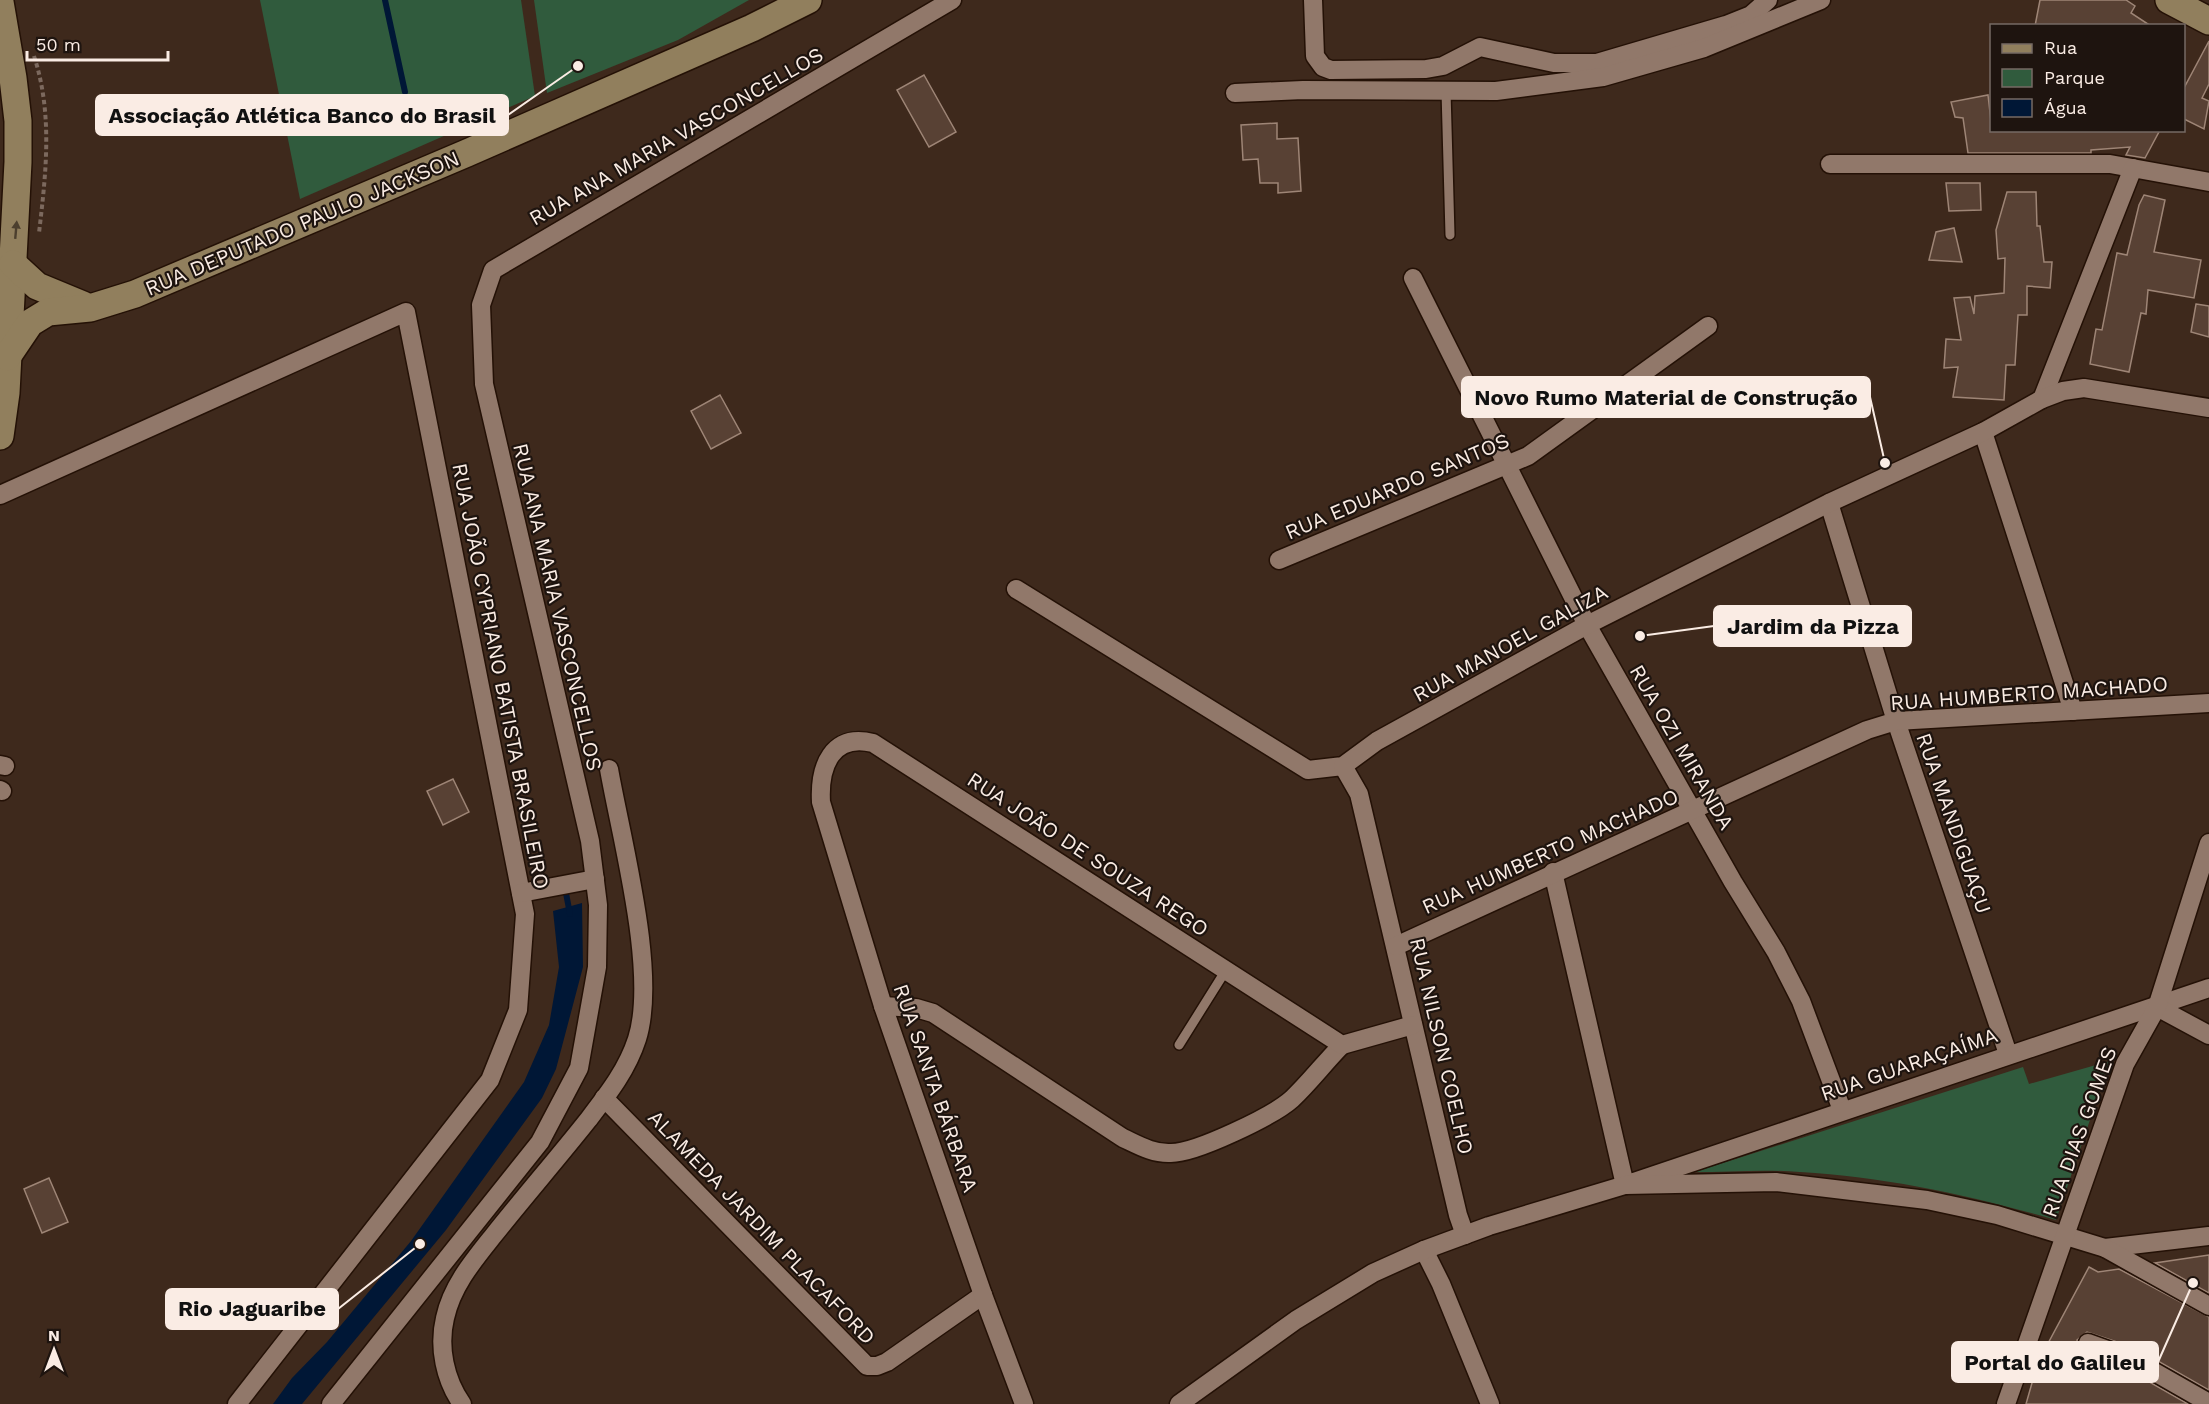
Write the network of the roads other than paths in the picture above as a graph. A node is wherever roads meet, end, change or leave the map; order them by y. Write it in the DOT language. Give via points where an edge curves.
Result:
graph roads {
  1 [pos="808,0"];
  2 [pos="952,0"];
  3 [pos="1313,0"];
  4 [pos="1768,0"];
  5 [pos="1821,0"];
  6 [pos="2169,0"];
  7 [pos="0,2"];
  8 [pos="2209,21"];
  9 [pos="1446,91"];
  10 [pos="1235,93"];
  11 [pos="1830,164"];
  12 [pos="2133,168"];
  13 [pos="2209,182"];
  14 [pos="1450,235"];
  15 [pos="13,264"];
  16 [pos="1413,278"];
  17 [pos="5,304"];
  18 [pos="90,308"];
  19 [pos="1708,326"];
  20 [pos="7,357"];
  21 [pos="2042,399"];
  22 [pos="2209,408"];
  23 [pos="1,427"];
  24 [pos="1983,432"];
  25 [pos="1506,466"];
  26 [pos="0,495"];
  27 [pos="1829,503"];
  28 [pos="1279,560"];
  29 [pos="1016,589"];
  30 [pos="1587,625"];
  31 [pos="2209,703"];
  32 [pos="2073,711"];
  33 [pos="1896,721"];
  34 [pos="1343,766"];
  35 [pos="609,769"];
  36 [pos="820,782"];
  37 [pos="1692,811"];
  38 [pos="2209,843"];
  39 [pos="1553,872"];
  40 [pos="592,879"];
  41 [pos="524,893"];
  42 [pos="1396,946"];
  43 [pos="1226,970"];
  44 [pos="2209,988"];
  45 [pos="883,1006"];
  46 [pos="2157,1007"];
  47 [pos="1413,1025"];
  48 [pos="2209,1035"];
  49 [pos="1179,1045"];
  50 [pos="1342,1045"];
  51 [pos="2008,1054"];
  52 [pos="604,1098"];
  53 [pos="1842,1110"];
  54 [pos="540,1142"];
  55 [pos="559,1156"];
  56 [pos="1625,1185"];
  57 [pos="2066,1234"];
  58 [pos="1465,1235"];
  59 [pos="2209,1236"];
  60 [pos="2105,1248"];
  61 [pos="1424,1250"];
  62 [pos="448,1257"];
  63 [pos="466,1269"];
  64 [pos="983,1295"];
  65 [pos="2209,1306"];
  66 [pos="2088,1343"];
  67 [pos="2209,1403"];
  68 [pos="237,1404"];
  69 [pos="331,1404"];
  70 [pos="462,1404"];
  71 [pos="1024,1404"];
  72 [pos="1179,1404"];
  73 [pos="1490,1404"];
  74 [pos="2006,1404"];
  1 -- 18 [label="main road, RUA DEPUTADO PAULO JACKSON" via="381,190 135,294"];
  2 -- 40 [label="street, RUA ANA MARIA VASCONCELLOS" via="493,270 481,305 484,384 590,841"];
  3 -- 4 [label="street" via="1315,56 1330,70 1426,69 1443,66 1480,47 1554,63 1597,63 1726,25 1751,15"];
  5 -- 9 [label="street" via="1704,48 1603,77 1531,88"];
  6 -- 8 [label="main road"];
  15 -- 7 [label="main road, one-way" via="18,121"];
  9 -- 10 [label="street"];
  9 -- 14 [label="lane"];
  11 -- 12 [label="street" via="2096,164"];
  12 -- 13 [label="street"];
  12 -- 21 [label="street"];
  15 -- 17 [label="main road"];
  15 -- 18 [label="main road" via="37,286"];
  16 -- 25 [label="street, RUA OZI MIRANDA"];
  17 -- 18 [label="main road, RUA DEPUTADO PAULO JACKSON"];
  17 -- 20 [label="main road"];
  18 -- 20 [label="main road, RUA DEPUTADO PAULO JACKSON" via="48,312 30,322"];
  19 -- 25 [label="street, RUA EDUARDO SANTOS" via="1546,444"];
  20 -- 23 [label="main road"];
  21 -- 22 [label="street, RUA MANOEL GALIZA" via="2084,388"];
  21 -- 24 [label="street, RUA MANOEL GALIZA"];
  24 -- 27 [label="street, RUA MANOEL GALIZA"];
  24 -- 32 [label="street"];
  25 -- 28 [label="street, RUA EDUARDO SANTOS"];
  25 -- 30 [label="street, RUA OZI MIRANDA"];
  26 -- 41 [label="street, RUA JOÃO CYPRIANO BATISTA BRASILEIRO" via="406,312"];
  27 -- 30 [label="street, RUA MANOEL GALIZA"];
  27 -- 33 [label="street, RUA MANDIGUAÇU"];
  29 -- 34 [label="street, RUA MANOEL GALIZA" via="1308,770"];
  30 -- 34 [label="street, RUA MANOEL GALIZA" via="1377,741"];
  30 -- 37 [label="street, RUA OZI MIRANDA"];
  31 -- 32 [label="street, RUA HUMBERTO MACHADO"];
  32 -- 33 [label="street, RUA HUMBERTO MACHADO"];
  33 -- 37 [label="street, RUA HUMBERTO MACHADO" via="1867,730"];
  33 -- 51 [label="street, RUA MANDIGUAÇU"];
  34 -- 42 [label="street, RUA NILSON COELHO" via="1359,794"];
  35 -- 52 [label="street" via="643,966 638,1036 626,1069"];
  36 -- 43 [label="street, RUA JOÃO DE SOUZA REGO" via="825,765 845,743 873,743"];
  36 -- 45 [label="street, RUA SANTA BÁRBARA" via="821,802"];
  37 -- 39 [label="street, RUA HUMBERTO MACHADO"];
  37 -- 53 [label="street, RUA OZI MIRANDA" via="1801,1001"];
  38 -- 46 [label="street, RUA DIAS GOMES"];
  39 -- 42 [label="street, RUA HUMBERTO MACHADO"];
  39 -- 56 [label="street"];
  40 -- 41 [label="street"];
  40 -- 54 [label="street, RUA ANA MARIA VASCONCELLOS" via="598,904 597,967 579,1068"];
  41 -- 68 [label="street, RUA JOÃO CYPRIANO BATISTA BRASILEIRO" via="518,1010 490,1080"];
  42 -- 47 [label="street, RUA NILSON COELHO"];
  43 -- 49 [label="lane"];
  43 -- 50 [label="street, RUA JOÃO DE SOUZA REGO"];
  44 -- 46 [label="street, RUA GUARAÇAÍMA"];
  45 -- 50 [label="street" via="933,1013 1123,1138 1151,1151 1172,1154 1196,1148 1274,1112"];
  45 -- 64 [label="street, RUA SANTA BÁRBARA"];
  46 -- 48 [label="street"];
  46 -- 51 [label="street, RUA GUARAÇAÍMA"];
  46 -- 57 [label="street, RUA DIAS GOMES" via="2125,1064"];
  47 -- 50 [label="street"];
  47 -- 58 [label="street, RUA NILSON COELHO"];
  51 -- 53 [label="street, RUA GUARAÇAÍMA"];
  52 -- 55 [label="street"];
  52 -- 64 [label="street, ALAMEDA JARDIM PLACAFORD" via="867,1366 887,1362"];
  53 -- 56 [label="street, RUA GUARAÇAÍMA"];
  54 -- 55 [label="street"];
  54 -- 62 [label="street, RUA ANA MARIA VASCONCELLOS"];
  55 -- 63 [label="street"];
  56 -- 57 [label="street" via="1776,1182 1850,1188 1939,1202"];
  56 -- 58 [label="street"];
  57 -- 60 [label="street"];
  57 -- 74 [label="street, RUA DIAS GOMES"];
  58 -- 61 [label="street"];
  59 -- 60 [label="street"];
  60 -- 65 [label="street"];
  61 -- 72 [label="street" via="1373,1273 1296,1320"];
  61 -- 73 [label="street"];
  62 -- 63 [label="street"];
  62 -- 69 [label="street, RUA ANA MARIA VASCONCELLOS"];
  63 -- 70 [label="street" via="444,1318 442,1345 446,1374"];
  64 -- 71 [label="street, RUA SANTA BÁRBARA"];
  66 -- 67 [label="street" via="2130,1358"];
}
